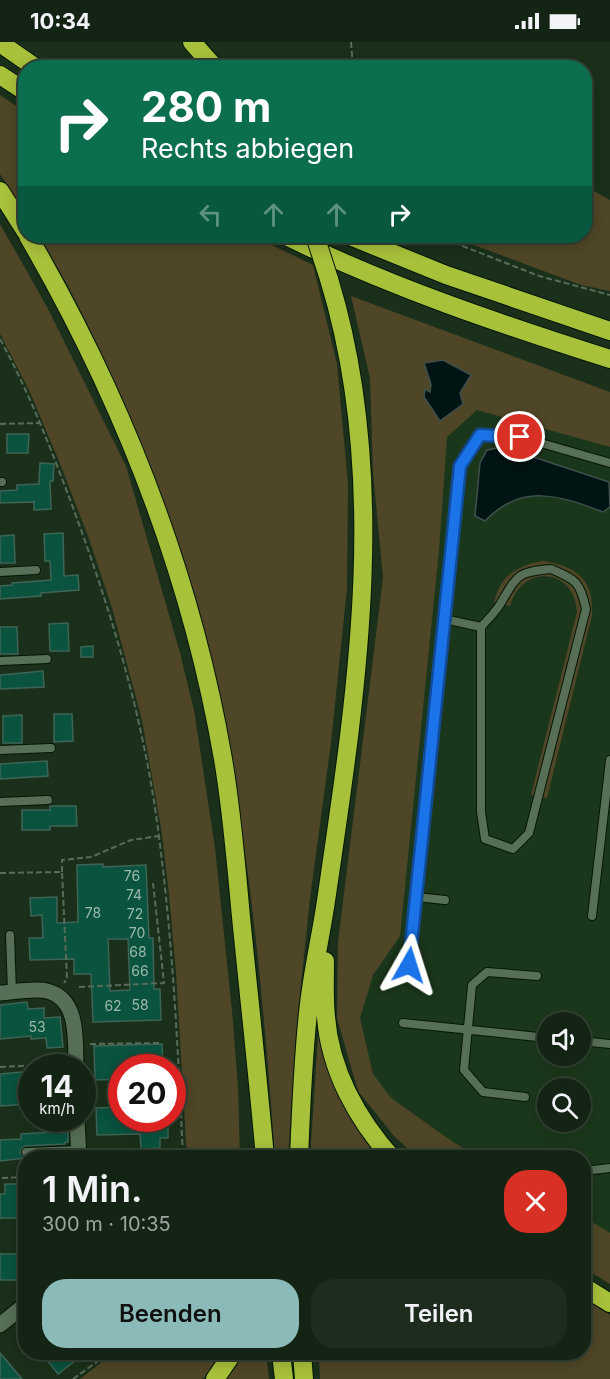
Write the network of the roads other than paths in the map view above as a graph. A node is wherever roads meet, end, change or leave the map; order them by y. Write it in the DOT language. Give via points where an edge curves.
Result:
graph roads {
  1 [pos="192,42"];
  2 [pos="0,43"];
  3 [pos="24,60"];
  4 [pos="209,60"];
  5 [pos="0,75"];
  6 [pos="18,87"];
  7 [pos="0,191"];
  8 [pos="18,220"];
  9 [pos="32,243"];
  10 [pos="301,243"];
  11 [pos="317,243"];
  12 [pos="367,243"];
  13 [pos="610,331"];
  14 [pos="610,359"];
  15 [pos="610,463"];
  16 [pos="36,570"];
  17 [pos="0,572"];
  18 [pos="444,619"];
  19 [pos="480,627"];
  20 [pos="46,659"];
  21 [pos="0,661"];
  22 [pos="51,748"];
  23 [pos="0,750"];
  24 [pos="610,760"];
  25 [pos="608,795"];
  26 [pos="48,800"];
  27 [pos="0,802"];
  28 [pos="606,834"];
  29 [pos="416,897"];
  30 [pos="445,900"];
  31 [pos="326,902"];
  32 [pos="592,916"];
  33 [pos="10,935"];
  34 [pos="409,965"];
  35 [pos="537,976"];
  36 [pos="6,993"];
  37 [pos="403,1023"];
  38 [pos="468,1030"];
  39 [pos="537,1037"];
  40 [pos="591,1042"];
  41 [pos="610,1044"];
  42 [pos="75,1054"];
  43 [pos="525,1097"];
  44 [pos="78,1132"];
  45 [pos="79,1150"];
  46 [pos="264,1150"];
  47 [pos="299,1150"];
  48 [pos="386,1150"];
  49 [pos="610,1168"];
  50 [pos="591,1170"];
  51 [pos="591,1291"];
  52 [pos="610,1303"];
  53 [pos="18,1310"];
  54 [pos="0,1325"];
  55 [pos="228,1360"];
  56 [pos="282,1360"];
  57 [pos="215,1379"];
  58 [pos="284,1379"];
  1 -- 4 [label="highway"];
  2 -- 3 [label="highway"];
  5 -- 6 [label="highway"];
  7 -- 8 [label="highway"];
  9 -- 46 [label="highway" via="70,310 117,409 146,479 193,623 223,758 233,827"];
  10 -- 14 [label="highway" via="436,299"];
  11 -- 31 [label="highway, bridge" via="352,368 362,474 363,540 358,656"];
  12 -- 13 [label="highway" via="446,275"];
  15 -- 18 [label="lane" via="520,437 480,435 460,466"];
  16 -- 17 [label="lane"];
  18 -- 19 [label="lane"];
  18 -- 29 [label="lane"];
  19 -- 19 [label="lane" via="501,603 512,582 528,571 550,568 572,579 582,590 586,609 536,807 529,833 513,849 485,839 481,812"];
  20 -- 21 [label="lane"];
  22 -- 23 [label="lane"];
  24 -- 25 [label="lane"];
  25 -- 28 [label="lane"];
  26 -- 27 [label="lane"];
  28 -- 32 [label="lane"];
  29 -- 30 [label="lane"];
  29 -- 34 [label="lane"];
  31 -- 47 [label="highway" via="309,1003"];
  31 -- 48 [label="highway" via="326,1017 331,1047 363,1121"];
  33 -- 36 [label="lane"];
  35 -- 38 [label="lane" via="487,972 472,985"];
  36 -- 42 [label="street" via="46,990 65,1001 73,1017"];
  37 -- 38 [label="lane"];
  38 -- 39 [label="lane"];
  38 -- 43 [label="lane" via="464,1070 483,1092"];
  40 -- 41 [label="lane"];
  44 -- 45 [label="street"];
  49 -- 50 [label="lane"];
  51 -- 52 [label="highway"];
  53 -- 54 [label="street"];
  55 -- 57 [label="highway"];
  56 -- 58 [label="highway"];
}
